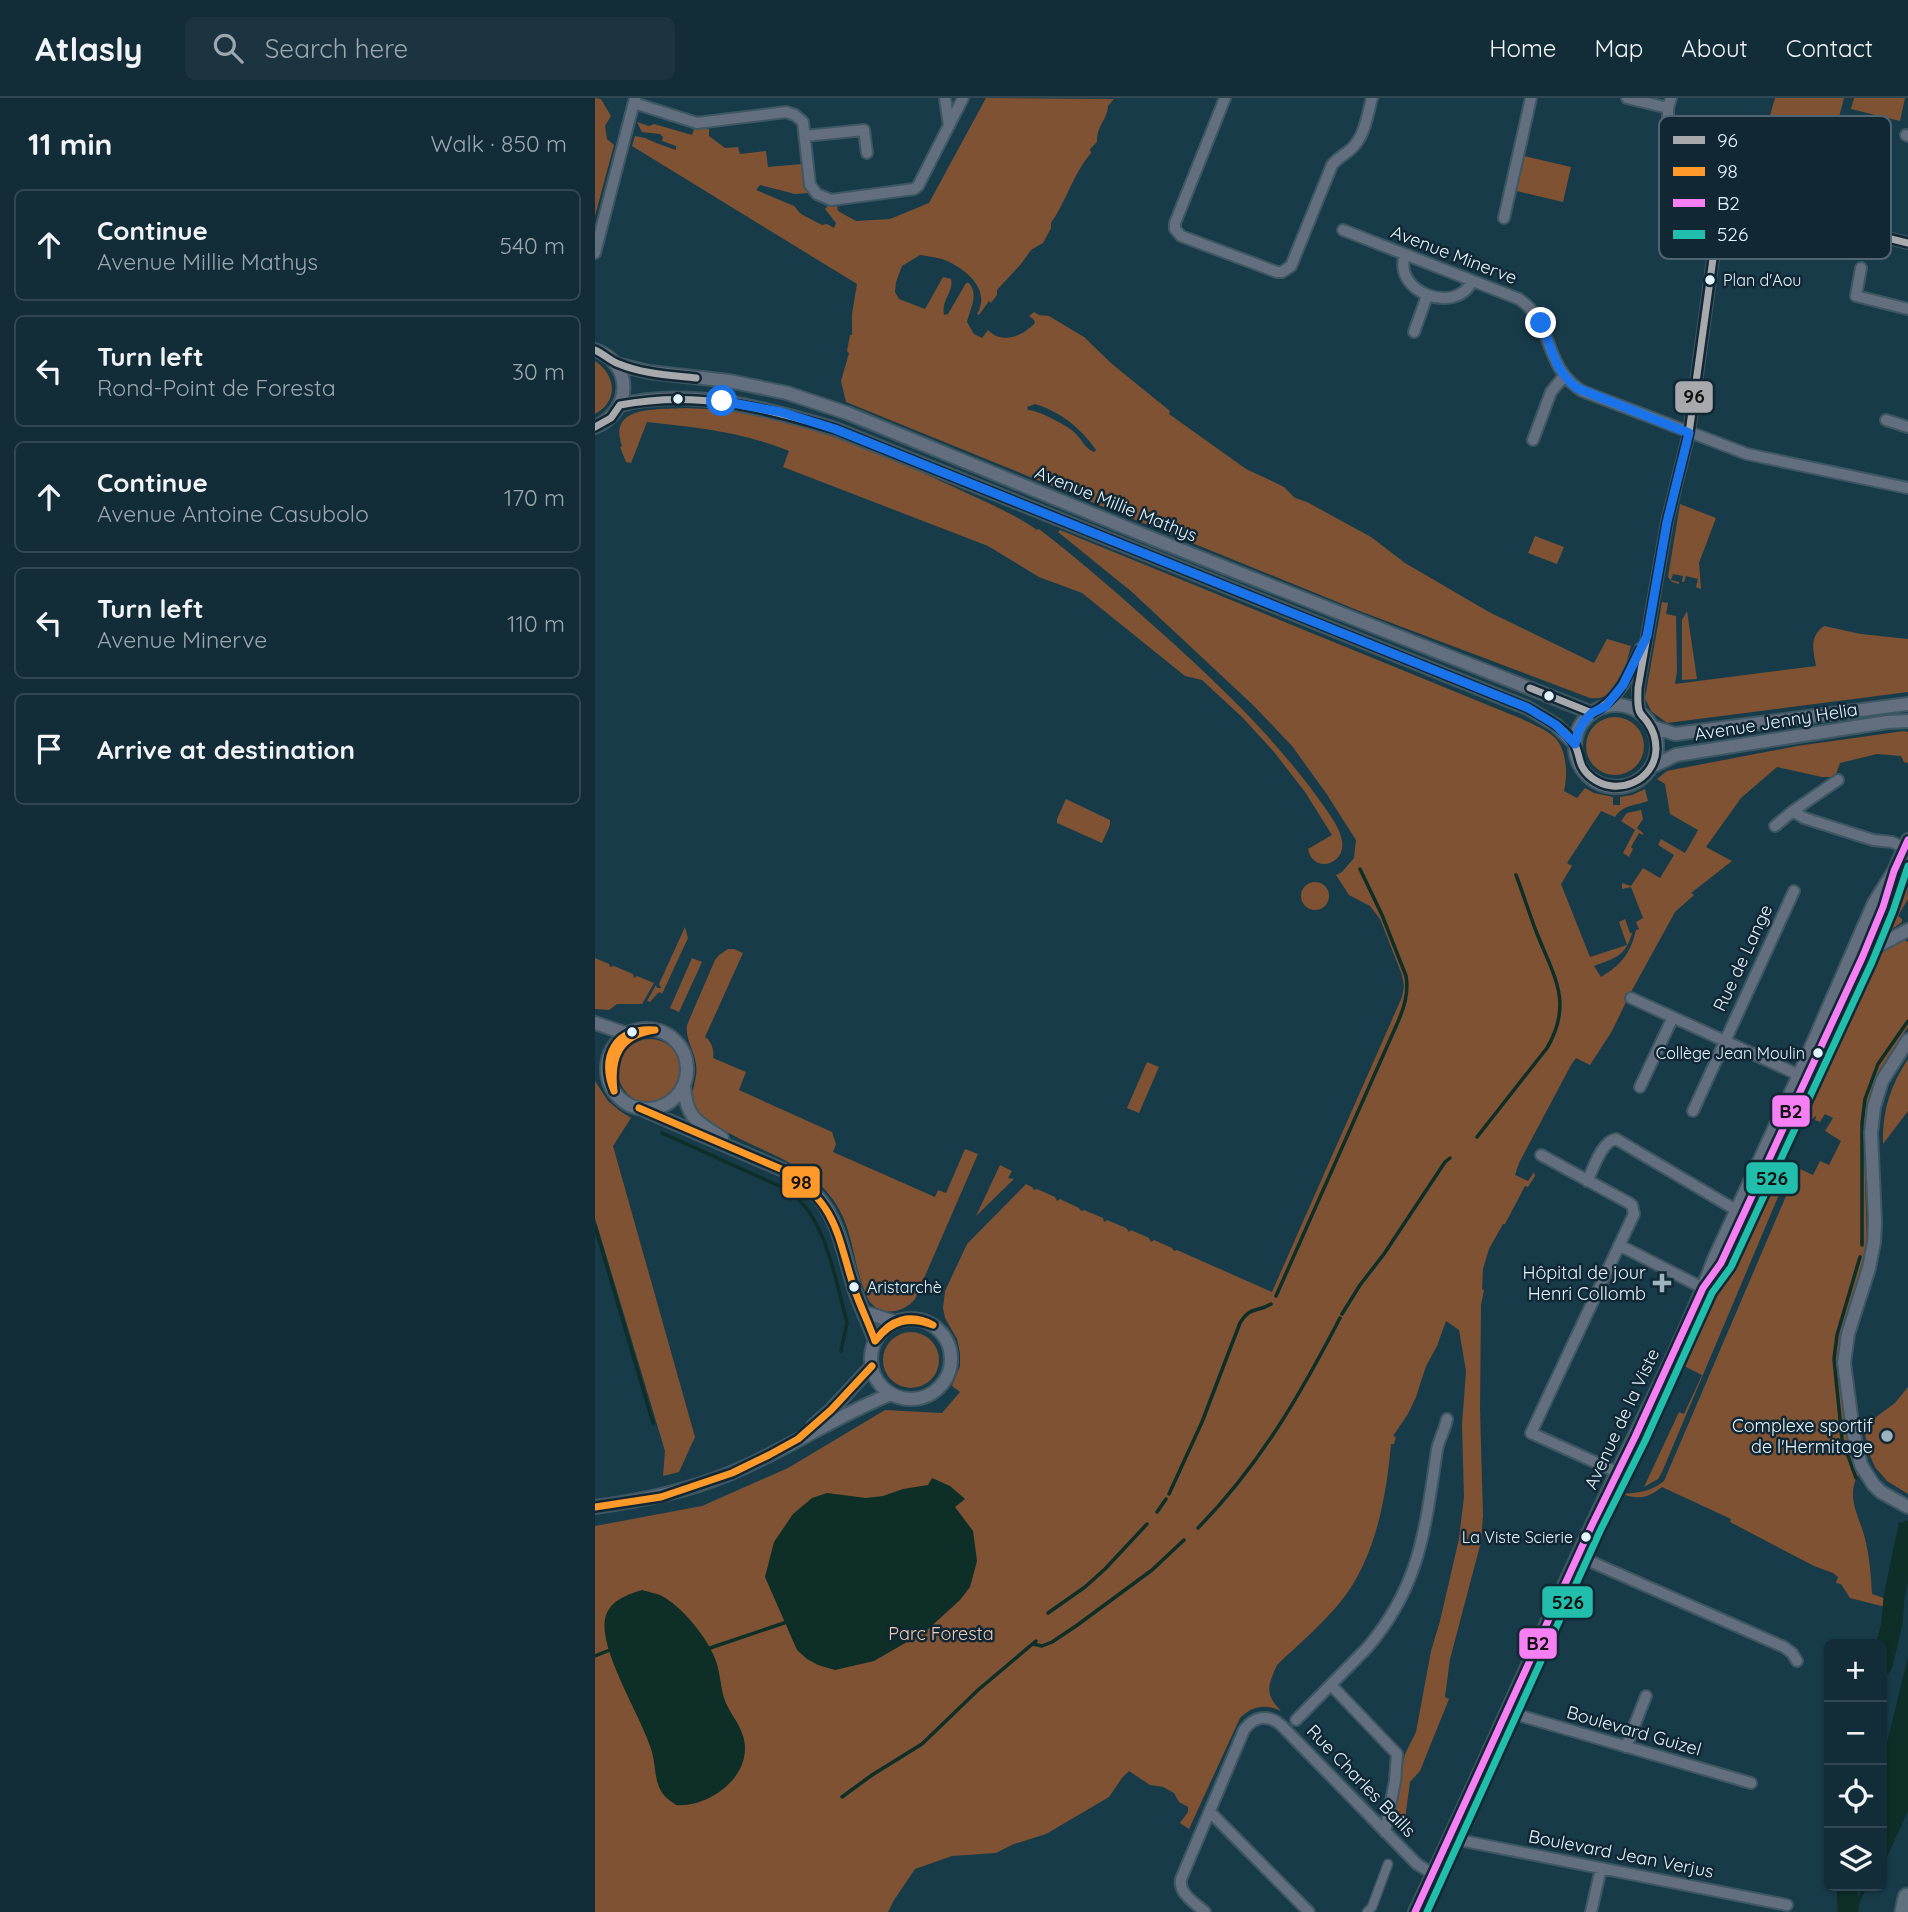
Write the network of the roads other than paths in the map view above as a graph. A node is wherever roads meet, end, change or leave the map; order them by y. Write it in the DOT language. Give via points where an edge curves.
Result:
graph roads {
  1 [pos="945,98"];
  2 [pos="963,98"];
  3 [pos="1225,98"];
  4 [pos="1372,98"];
  5 [pos="1531,98"];
  6 [pos="1627,98"];
  7 [pos="634,101"];
  8 [pos="1670,103"];
  9 [pos="949,126"];
  10 [pos="805,136"];
  11 [pos="867,153"];
  12 [pos="1504,218"];
  13 [pos="1343,230"];
  14 [pos="1891,239"];
  15 [pos="1908,243"];
  16 [pos="595,253"];
  17 [pos="1405,255"];
  18 [pos="1713,259"];
  19 [pos="1861,268"];
  20 [pos="1472,281"];
  21 [pos="1427,296"];
  22 [pos="1908,309"];
  23 [pos="1414,332"];
  24 [pos="595,350"];
  25 [pos="616,364"];
  26 [pos="1564,376"];
  27 [pos="620,405"];
  28 [pos="1886,420"];
  29 [pos="595,427"];
  30 [pos="1908,427"];
  31 [pos="1689,433"];
  32 [pos="1533,440"];
  33 [pos="1908,488"];
  34 [pos="1647,636"];
  35 [pos="1908,704"];
  36 [pos="1606,706"];
  37 [pos="1639,712"];
  38 [pos="1592,713"];
  39 [pos="1908,721"];
  40 [pos="1653,727"];
  41 [pos="1575,744"];
  42 [pos="1651,767"];
  43 [pos="1838,780"];
  44 [pos="1793,811"];
  45 [pos="1775,826"];
  46 [pos="1906,844"];
  47 [pos="1894,871"];
  48 [pos="1794,891"];
  49 [pos="1865,923"];
  50 [pos="1908,930"];
  51 [pos="1866,945"];
  52 [pos="1848,963"];
  53 [pos="1631,998"];
  54 [pos="1674,1017"];
  55 [pos="595,1023"];
  56 [pos="627,1034"];
  57 [pos="1725,1040"];
  58 [pos="1908,1040"];
  59 [pos="595,1062"];
  60 [pos="607,1071"];
  61 [pos="1799,1075"];
  62 [pos="684,1086"];
  63 [pos="1640,1087"];
  64 [pos="639,1108"];
  65 [pos="1693,1111"];
  66 [pos="749,1155"];
  67 [pos="1541,1155"];
  68 [pos="1587,1181"];
  69 [pos="1736,1210"];
  70 [pos="1619,1245"];
  71 [pos="1703,1288"];
  72 [pos="865,1312"];
  73 [pos="895,1322"];
  74 [pos="875,1341"];
  75 [pos="871,1366"];
  76 [pos="891,1394"];
  77 [pos="1447,1419"];
  78 [pos="798,1439"];
  79 [pos="1617,1472"];
  80 [pos="595,1507"];
  81 [pos="1907,1507"];
  82 [pos="1578,1556"];
  83 [pos="1797,1661"];
  84 [pos="1331,1685"];
  85 [pos="1646,1696"];
  86 [pos="1507,1712"];
  87 [pos="1296,1720"];
  88 [pos="1626,1747"];
  89 [pos="1751,1783"];
  90 [pos="1210,1812"];
  91 [pos="1385,1832"];
  92 [pos="1449,1838"];
  93 [pos="1388,1864"];
  94 [pos="1601,1868"];
  95 [pos="1433,1874"];
  96 [pos="1908,1898"];
  97 [pos="1787,1905"];
  98 [pos="1205,1912"];
  99 [pos="1309,1912"];
  100 [pos="1367,1912"];
  101 [pos="1415,1912"];
  102 [pos="1591,1912"];
  103 [pos="1905,1912"];
  1 -- 9 [label="street"];
  2 -- 9 [label="street"];
  3 -- 4 [label="street" via="1175,229 1181,236 1282,272 1290,265 1332,164 1359,140"];
  5 -- 12 [label="street"];
  6 -- 8 [label="street"];
  7 -- 10 [label="street" via="697,123 786,112 803,122"];
  7 -- 16 [label="street"];
  9 -- 10 [label="street" via="914,189 831,200 810,185"];
  10 -- 11 [label="street" via="864,130"];
  13 -- 17 [label="street, Avenue Minerve"];
  14 -- 15 [label="street"];
  17 -- 20 [label="street, Avenue Minerve"];
  17 -- 21 [label="street" via="1405,276"];
  18 -- 31 [label="street"];
  19 -- 22 [label="street" via="1856,296"];
  20 -- 21 [label="street" via="1459,295"];
  20 -- 26 [label="street, Avenue Minerve" via="1527,304 1541,323"];
  21 -- 23 [label="street"];
  24 -- 25 [label="street"];
  25 -- 27 [label="street" via="624,384"];
  25 -- 38 [label="street, Avenue Millie Mathys" via="787,393 847,413"];
  26 -- 31 [label="street" via="1582,391"];
  26 -- 32 [label="street" via="1551,392"];
  27 -- 29 [label="street" via="611,418"];
  27 -- 41 [label="street, Avenue Millie Mathys" via="659,398 722,401 781,412 835,429 1528,708 1556,725"];
  28 -- 30 [label="street"];
  31 -- 33 [label="street" via="1747,454"];
  31 -- 34 [label="street" via="1667,522"];
  34 -- 36 [label="street" via="1623,685"];
  34 -- 37 [label="street" via="1638,688"];
  35 -- 40 [label="street, Avenue Jenny Helia" via="1675,734"];
  36 -- 37 [label="street"];
  36 -- 38 [label="street"];
  37 -- 40 [label="street"];
  38 -- 41 [label="street"];
  39 -- 42 [label="street, Avenue Jenny Helia" via="1676,755"];
  40 -- 42 [label="street" via="1657,741"];
  41 -- 42 [label="street" via="1583,769 1603,785 1627,785"];
  43 -- 44 [label="street"];
  44 -- 45 [label="street"];
  44 -- 46 [label="street" via="1873,839"];
  46 -- 47 [label="street"];
  47 -- 49 [label="street"];
  47 -- 51 [label="street"];
  48 -- 57 [label="street, Rue de Lange"];
  49 -- 51 [label="street"];
  49 -- 52 [label="street"];
  50 -- 51 [label="street" via="1880,944"];
  51 -- 52 [label="street, Avenue de la Viste"];
  52 -- 61 [label="street, Avenue de la Viste"];
  53 -- 54 [label="street"];
  54 -- 57 [label="street"];
  54 -- 63 [label="street"];
  55 -- 56 [label="street"];
  56 -- 60 [label="street" via="616,1044"];
  56 -- 62 [label="street" via="656,1030 673,1038 686,1060"];
  57 -- 61 [label="street"];
  57 -- 65 [label="street, Rue de Lange"];
  58 -- 81 [label="street" via="1882,1081 1874,1107 1874,1242 1848,1334 1845,1363 1860,1465 1881,1492"];
  59 -- 60 [label="street"];
  60 -- 64 [label="street" via="617,1095"];
  61 -- 69 [label="street, Avenue de la Viste"];
  62 -- 64 [label="street" via="665,1105"];
  62 -- 66 [label="street" via="690,1113 698,1122"];
  64 -- 66 [label="street"];
  66 -- 72 [label="street" via="799,1179 821,1198 831,1213"];
  67 -- 68 [label="street"];
  68 -- 69 [label="street" via="1606,1144 1616,1139"];
  68 -- 70 [label="street" via="1632,1205 1634,1214"];
  69 -- 71 [label="street, Avenue de la Viste"];
  70 -- 71 [label="street"];
  70 -- 79 [label="street" via="1531,1433"];
  71 -- 79 [label="street, Avenue de la Viste"];
  72 -- 73 [label="street"];
  72 -- 74 [label="street"];
  73 -- 74 [label="street"];
  73 -- 76 [label="street" via="919,1319 935,1327 948,1344 951,1366 935,1392 912,1399"];
  74 -- 75 [label="street"];
  75 -- 76 [label="street"];
  75 -- 78 [label="street"];
  76 -- 78 [label="street"];
  77 -- 84 [label="street" via="1438,1445 1424,1537 1409,1580 1377,1636"];
  78 -- 80 [label="street" via="701,1484 661,1497"];
  79 -- 82 [label="street, Avenue de la Viste"];
  82 -- 83 [label="street" via="1784,1647"];
  82 -- 86 [label="street, Avenue de la Viste"];
  84 -- 87 [label="street"];
  84 -- 91 [label="street" via="1397,1754"];
  85 -- 88 [label="street"];
  86 -- 88 [label="street, Boulevard Guizel"];
  86 -- 92 [label="street, Avenue de la Viste"];
  88 -- 89 [label="street, Boulevard Guizel"];
  90 -- 91 [label="street, Rue Charles Baills" via="1244,1730 1253,1720 1272,1719"];
  90 -- 98 [label="street" via="1180,1884"];
  90 -- 99 [label="street"];
  91 -- 95 [label="street, Rue Charles Baills"];
  92 -- 94 [label="street, Boulevard Jean Verjus"];
  92 -- 95 [label="street, Avenue de la Viste"];
  93 -- 100 [label="street"];
  94 -- 97 [label="street, Boulevard Jean Verjus"];
  94 -- 102 [label="street"];
  95 -- 101 [label="street, Avenue de la Viste"];
  96 -- 103 [label="highway"];
}
